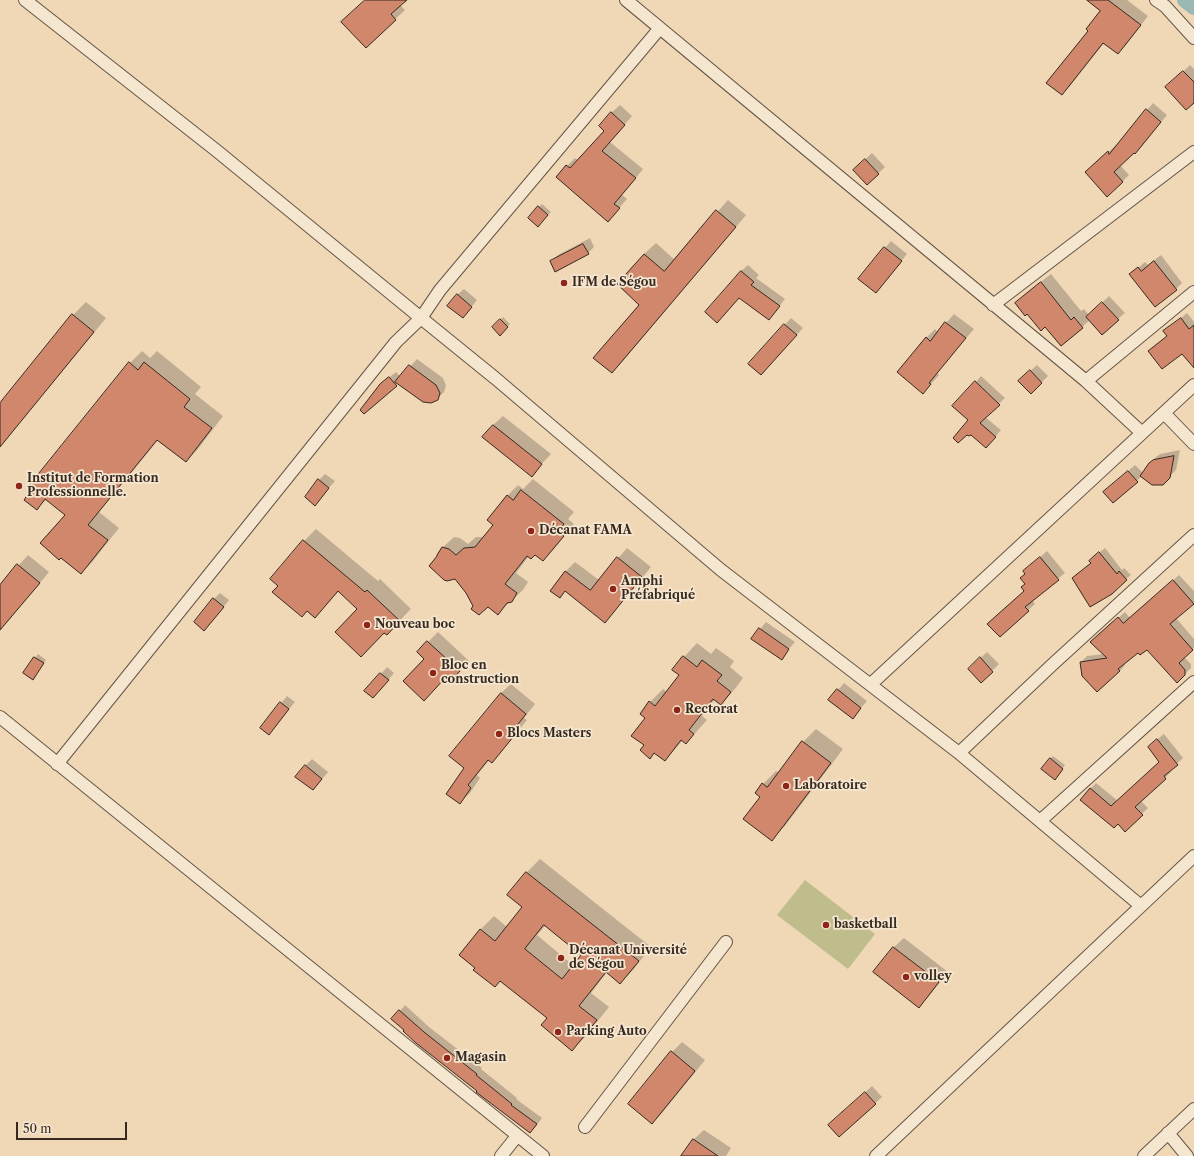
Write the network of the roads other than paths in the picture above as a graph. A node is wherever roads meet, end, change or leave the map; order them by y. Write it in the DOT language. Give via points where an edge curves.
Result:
graph roads {
  1 [pos="24,0"];
  2 [pos="626,0"];
  3 [pos="1156,0"];
  4 [pos="660,28"];
  5 [pos="1194,38"];
  6 [pos="1194,152"];
  7 [pos="1194,292"];
  8 [pos="994,305"];
  9 [pos="421,318"];
  10 [pos="1086,381"];
  11 [pos="1194,385"];
  12 [pos="1164,413"];
  13 [pos="1142,433"];
  14 [pos="1194,444"];
  15 [pos="1194,535"];
  16 [pos="1194,682"];
  17 [pos="871,684"];
  18 [pos="0,717"];
  19 [pos="959,752"];
  20 [pos="57,764"];
  21 [pos="1040,821"];
  22 [pos="1194,856"];
  23 [pos="1141,906"];
  24 [pos="726,942"];
  25 [pos="1194,1109"];
  26 [pos="586,1127"];
  27 [pos="1168,1133"];
  28 [pos="517,1136"];
  29 [pos="501,1156"];
  30 [pos="543,1156"];
  31 [pos="876,1156"];
  32 [pos="1144,1156"];
  33 [pos="1186,1156"];
  1 -- 9 [label="street" via="217,151"];
  2 -- 4 [label="street"];
  3 -- 5 [label="street" via="1165,6"];
  4 -- 8 [label="street"];
  4 -- 9 [label="street" via="440,290"];
  6 -- 8 [label="street"];
  7 -- 10 [label="street"];
  8 -- 10 [label="street"];
  9 -- 17 [label="street" via="721,570"];
  9 -- 20 [label="street" via="396,342"];
  10 -- 13 [label="street"];
  11 -- 12 [label="street"];
  12 -- 13 [label="street"];
  12 -- 14 [label="street"];
  13 -- 17 [label="street"];
  15 -- 19 [label="street"];
  16 -- 21 [label="street"];
  17 -- 19 [label="street"];
  18 -- 20 [label="street"];
  19 -- 21 [label="street"];
  20 -- 28 [label="street"];
  21 -- 23 [label="street"];
  22 -- 23 [label="street"];
  23 -- 31 [label="street"];
  24 -- 26 [label="street"];
  25 -- 27 [label="street"];
  27 -- 32 [label="street"];
  27 -- 33 [label="street"];
  28 -- 29 [label="street"];
  28 -- 30 [label="street"];
}
